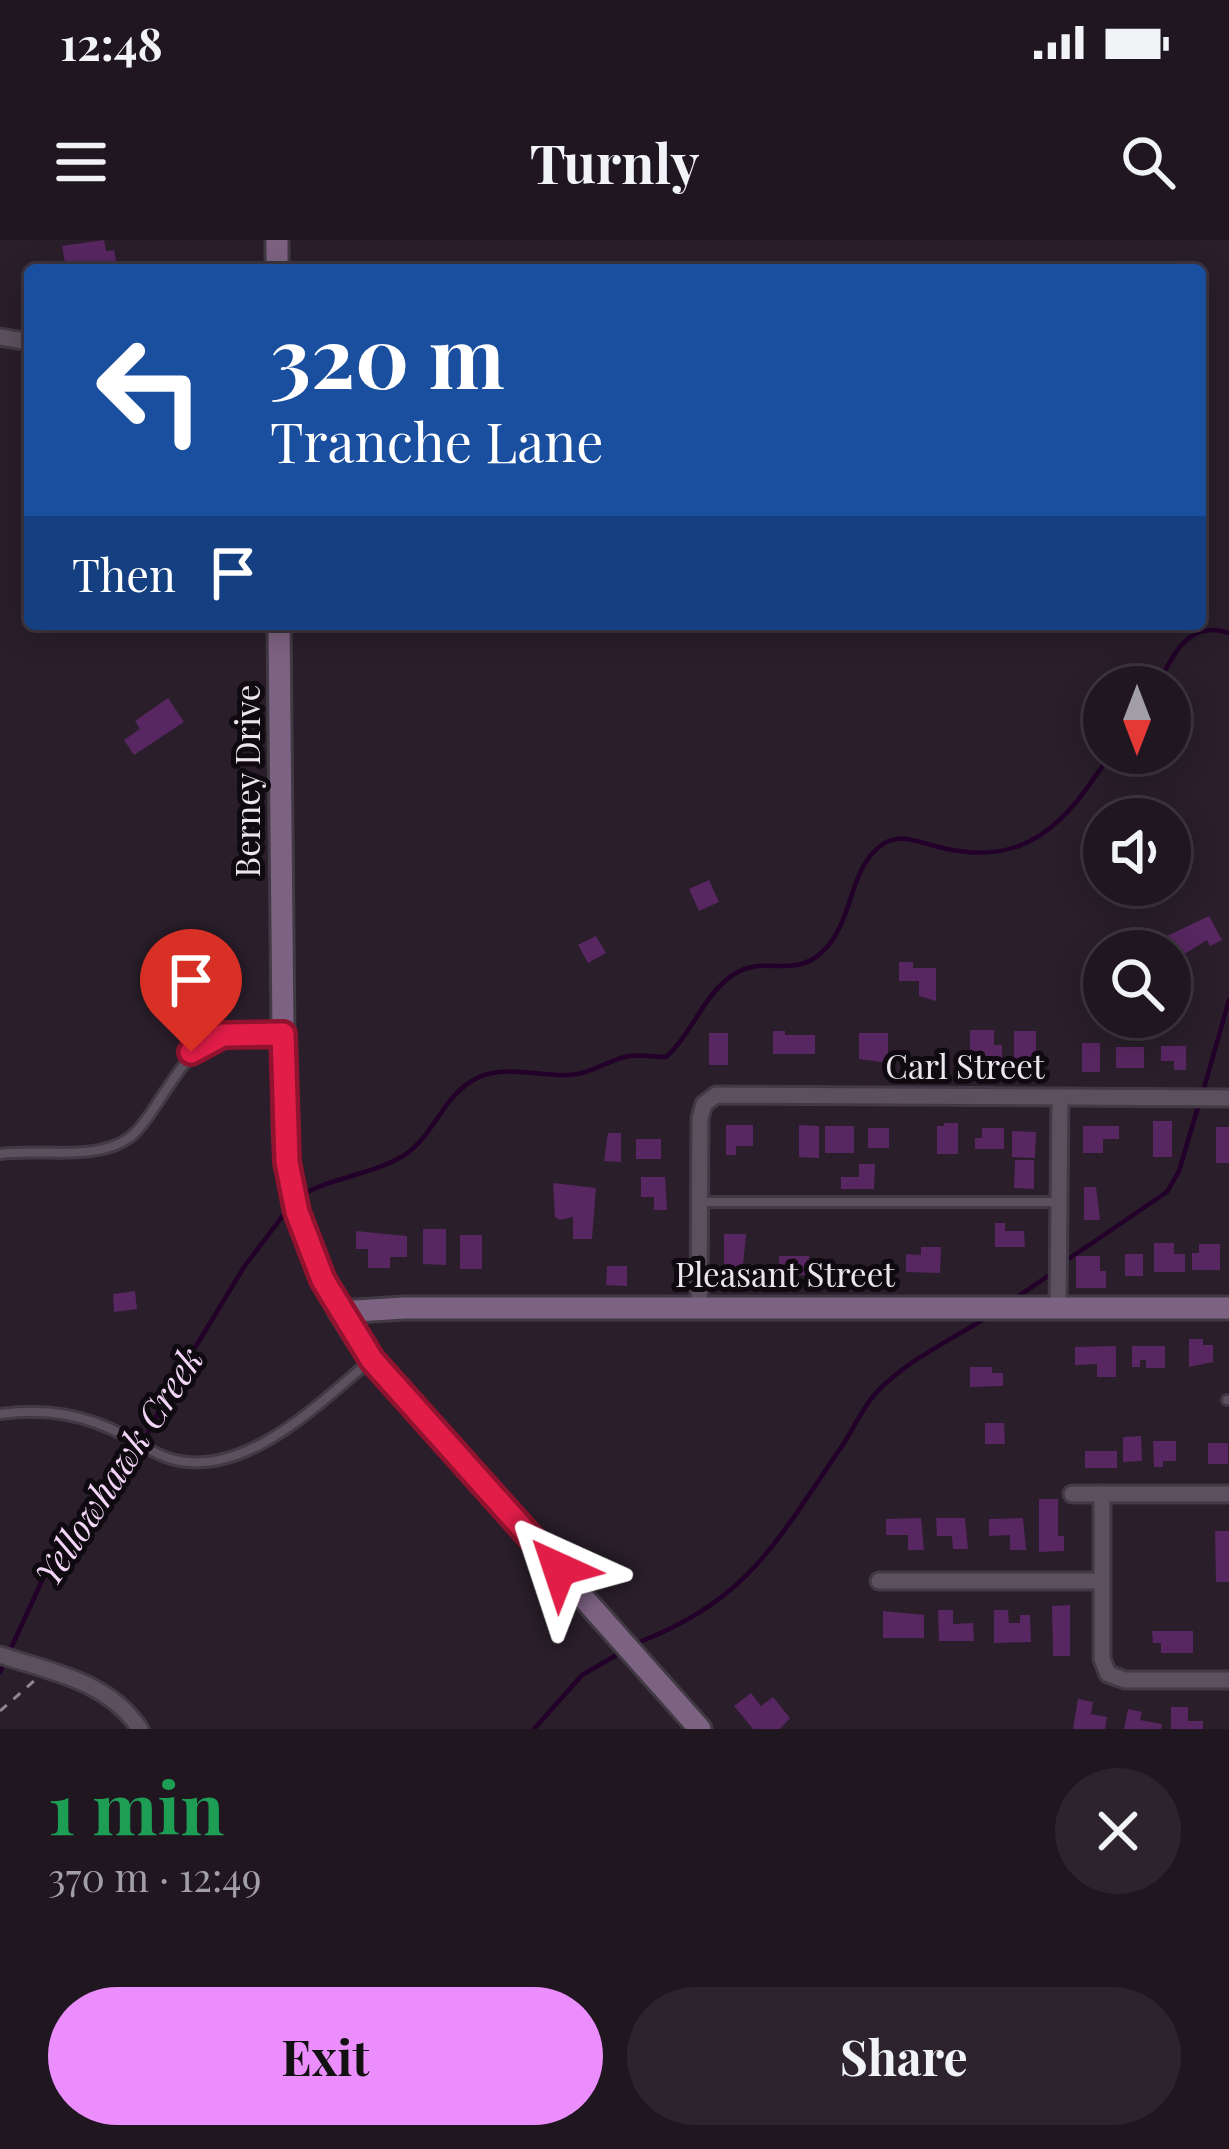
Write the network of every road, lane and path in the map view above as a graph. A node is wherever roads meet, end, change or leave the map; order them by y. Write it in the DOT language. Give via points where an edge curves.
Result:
graph roads {
  1 [pos="280,630"];
  2 [pos="283,1034"];
  3 [pos="1060,1098"];
  4 [pos="1229,1098"];
  5 [pos="0,1154"];
  6 [pos="699,1202"];
  7 [pos="1059,1202"];
  8 [pos="699,1308"];
  9 [pos="1058,1308"];
  10 [pos="1229,1308"];
  11 [pos="340,1312"];
  12 [pos="372,1360"];
  13 [pos="0,1414"];
  14 [pos="1072,1494"];
  15 [pos="1102,1494"];
  16 [pos="1229,1494"];
  17 [pos="878,1581"];
  18 [pos="1102,1581"];
  19 [pos="0,1655"];
  20 [pos="35,1666"];
  21 [pos="1229,1680"];
  22 [pos="0,1711"];
  23 [pos="140,1729"];
  24 [pos="700,1729"];
  1 -- 2 [label="street, Berney Drive"];
  2 -- 5 [label="lane" via="223,1035 191,1052 128,1139 89,1151"];
  2 -- 11 [label="street, Berney Drive" via="294,1198"];
  3 -- 4 [label="street, Carl Street"];
  3 -- 6 [label="street, Carl Street" via="716,1095 700,1118"];
  3 -- 7 [label="street"];
  6 -- 7 [label="lane"];
  6 -- 8 [label="street"];
  7 -- 9 [label="street"];
  8 -- 9 [label="street, Pleasant Street"];
  8 -- 11 [label="street, Pleasant Street"];
  9 -- 10 [label="street, Pleasant Street"];
  11 -- 12 [label="street, Berney Drive"];
  12 -- 13 [label="lane" via="276,1438 201,1462 65,1412"];
  12 -- 24 [label="street, Berney Drive"];
  14 -- 15 [label="street"];
  15 -- 16 [label="street"];
  15 -- 18 [label="street"];
  17 -- 18 [label="street"];
  18 -- 21 [label="street" via="1108,1673 1125,1680"];
  19 -- 20 [label="street"];
  20 -- 22 [label="path" via="34,1682"];
  20 -- 23 [label="street" via="109,1695"];
}
